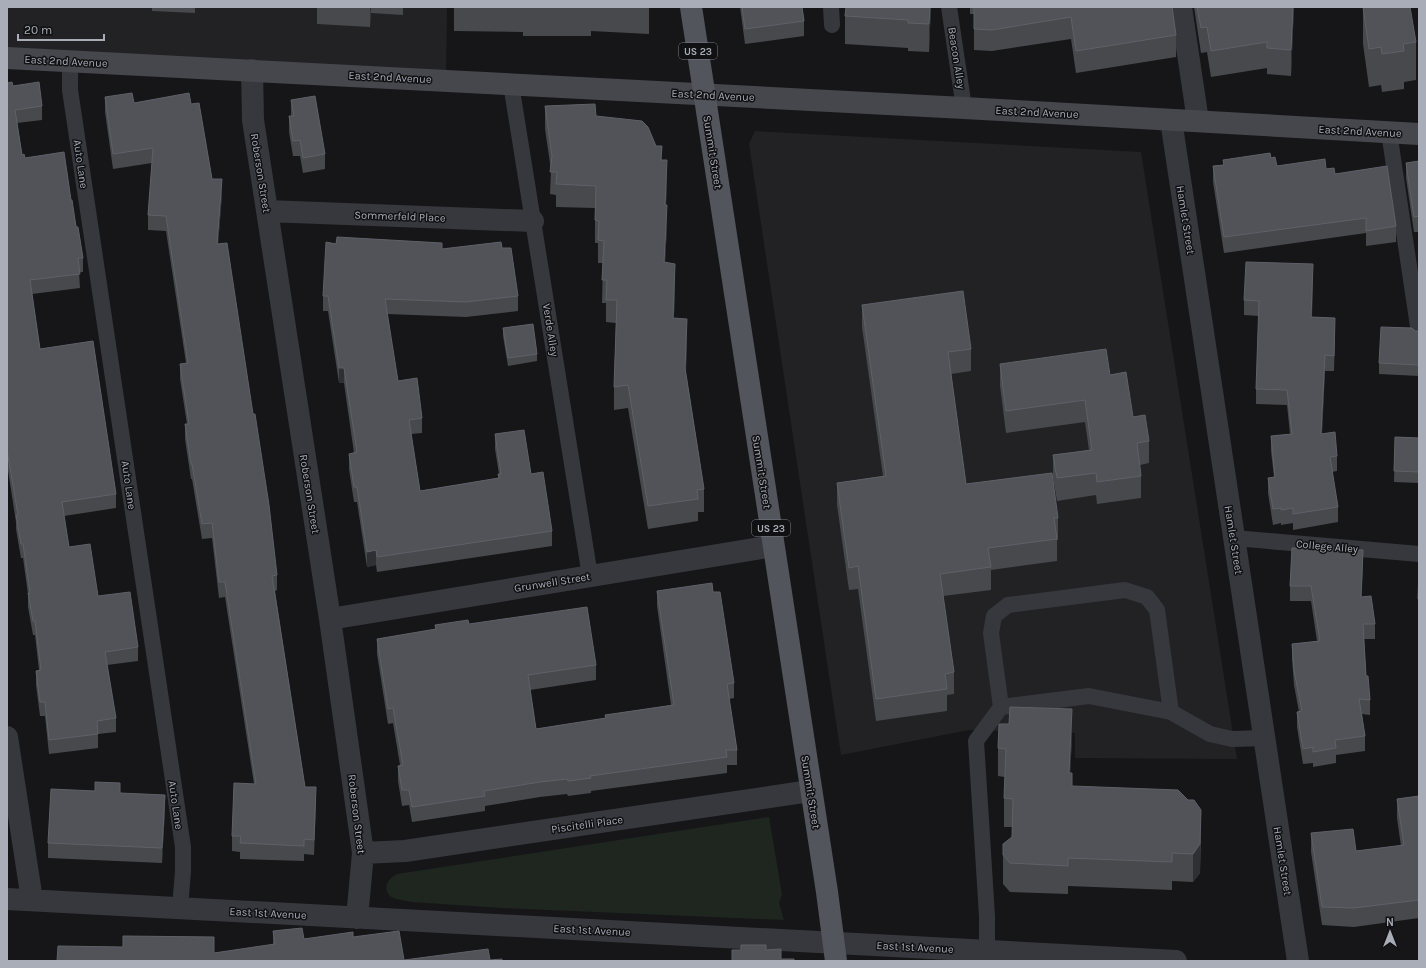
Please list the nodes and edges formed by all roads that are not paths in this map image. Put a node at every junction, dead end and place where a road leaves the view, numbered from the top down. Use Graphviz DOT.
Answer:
graph roads {
  1 [pos="691,7"];
  2 [pos="831,7"];
  3 [pos="949,7"];
  4 [pos="1181,7"];
  5 [pos="832,25"];
  6 [pos="7,58"];
  7 [pos="70,62"];
  8 [pos="252,70"];
  9 [pos="511,84"];
  10 [pos="704,94"];
  11 [pos="964,108"];
  12 [pos="1171,120"];
  13 [pos="1198,122"];
  14 [pos="1389,132"];
  15 [pos="1419,134"];
  16 [pos="267,211"];
  17 [pos="534,221"];
  18 [pos="1419,333"];
  19 [pos="1234,538"];
  20 [pos="773,546"];
  21 [pos="1419,554"];
  22 [pos="590,576"];
  23 [pos="330,619"];
  24 [pos="1001,707"];
  25 [pos="1171,712"];
  26 [pos="7,736"];
  27 [pos="1264,738"];
  28 [pos="810,791"];
  29 [pos="363,853"];
  30 [pos="7,899"];
  31 [pos="32,900"];
  32 [pos="180,908"];
  33 [pos="357,918"];
  34 [pos="987,950"];
  35 [pos="835,952"];
  36 [pos="1027,957"];
  37 [pos="1176,961"];
  38 [pos="1298,961"];
  1 -- 10 [label="main road, Summit Street / US 23"];
  2 -- 5 [label="lane"];
  3 -- 11 [label="lane, Beacon Alley"];
  4 -- 13 [label="street"];
  6 -- 7 [label="street, East 2nd Avenue"];
  7 -- 8 [label="street, East 2nd Avenue"];
  7 -- 32 [label="lane, Auto Lane"];
  8 -- 9 [label="street, East 2nd Avenue"];
  8 -- 16 [label="street, Roberson Street"];
  9 -- 10 [label="street, East 2nd Avenue"];
  9 -- 17 [label="lane, Verde Alley"];
  10 -- 11 [label="street, East 2nd Avenue"];
  10 -- 20 [label="main road, Summit Street / US 23"];
  11 -- 12 [label="street, East 2nd Avenue"];
  12 -- 13 [label="street, East 2nd Avenue"];
  12 -- 19 [label="street, Hamlet Street"];
  13 -- 14 [label="street, East 2nd Avenue"];
  14 -- 15 [label="street, East 2nd Avenue"];
  14 -- 18 [label="lane"];
  16 -- 17 [label="street, Sommerfeld Place"];
  16 -- 23 [label="street, Roberson Street"];
  17 -- 22 [label="lane, Verde Alley"];
  19 -- 21 [label="lane, College Alley"];
  19 -- 27 [label="street, Hamlet Street"];
  20 -- 22 [label="street, Grunwell Street"];
  20 -- 28 [label="main road, Summit Street / US 23"];
  22 -- 23 [label="street, Grunwell Street"];
  23 -- 29 [label="street, Roberson Street"];
  24 -- 25 [label="lane"];
  24 -- 25 [label="lane"];
  24 -- 34 [label="lane"];
  25 -- 27 [label="lane"];
  26 -- 31 [label="street"];
  27 -- 38 [label="street, Hamlet Street"];
  28 -- 29 [label="street, Piscitelli Place"];
  28 -- 35 [label="main road, Summit Street / US 23"];
  29 -- 33 [label="street, Roberson Street"];
  30 -- 31 [label="street, East 1st Avenue"];
  31 -- 32 [label="street, East 1st Avenue"];
  32 -- 33 [label="street, East 1st Avenue"];
  33 -- 35 [label="street, East 1st Avenue"];
  34 -- 35 [label="street, East 1st Avenue"];
  34 -- 36 [label="street, East 1st Avenue"];
  36 -- 37 [label="street, East 1st Avenue"];
}
